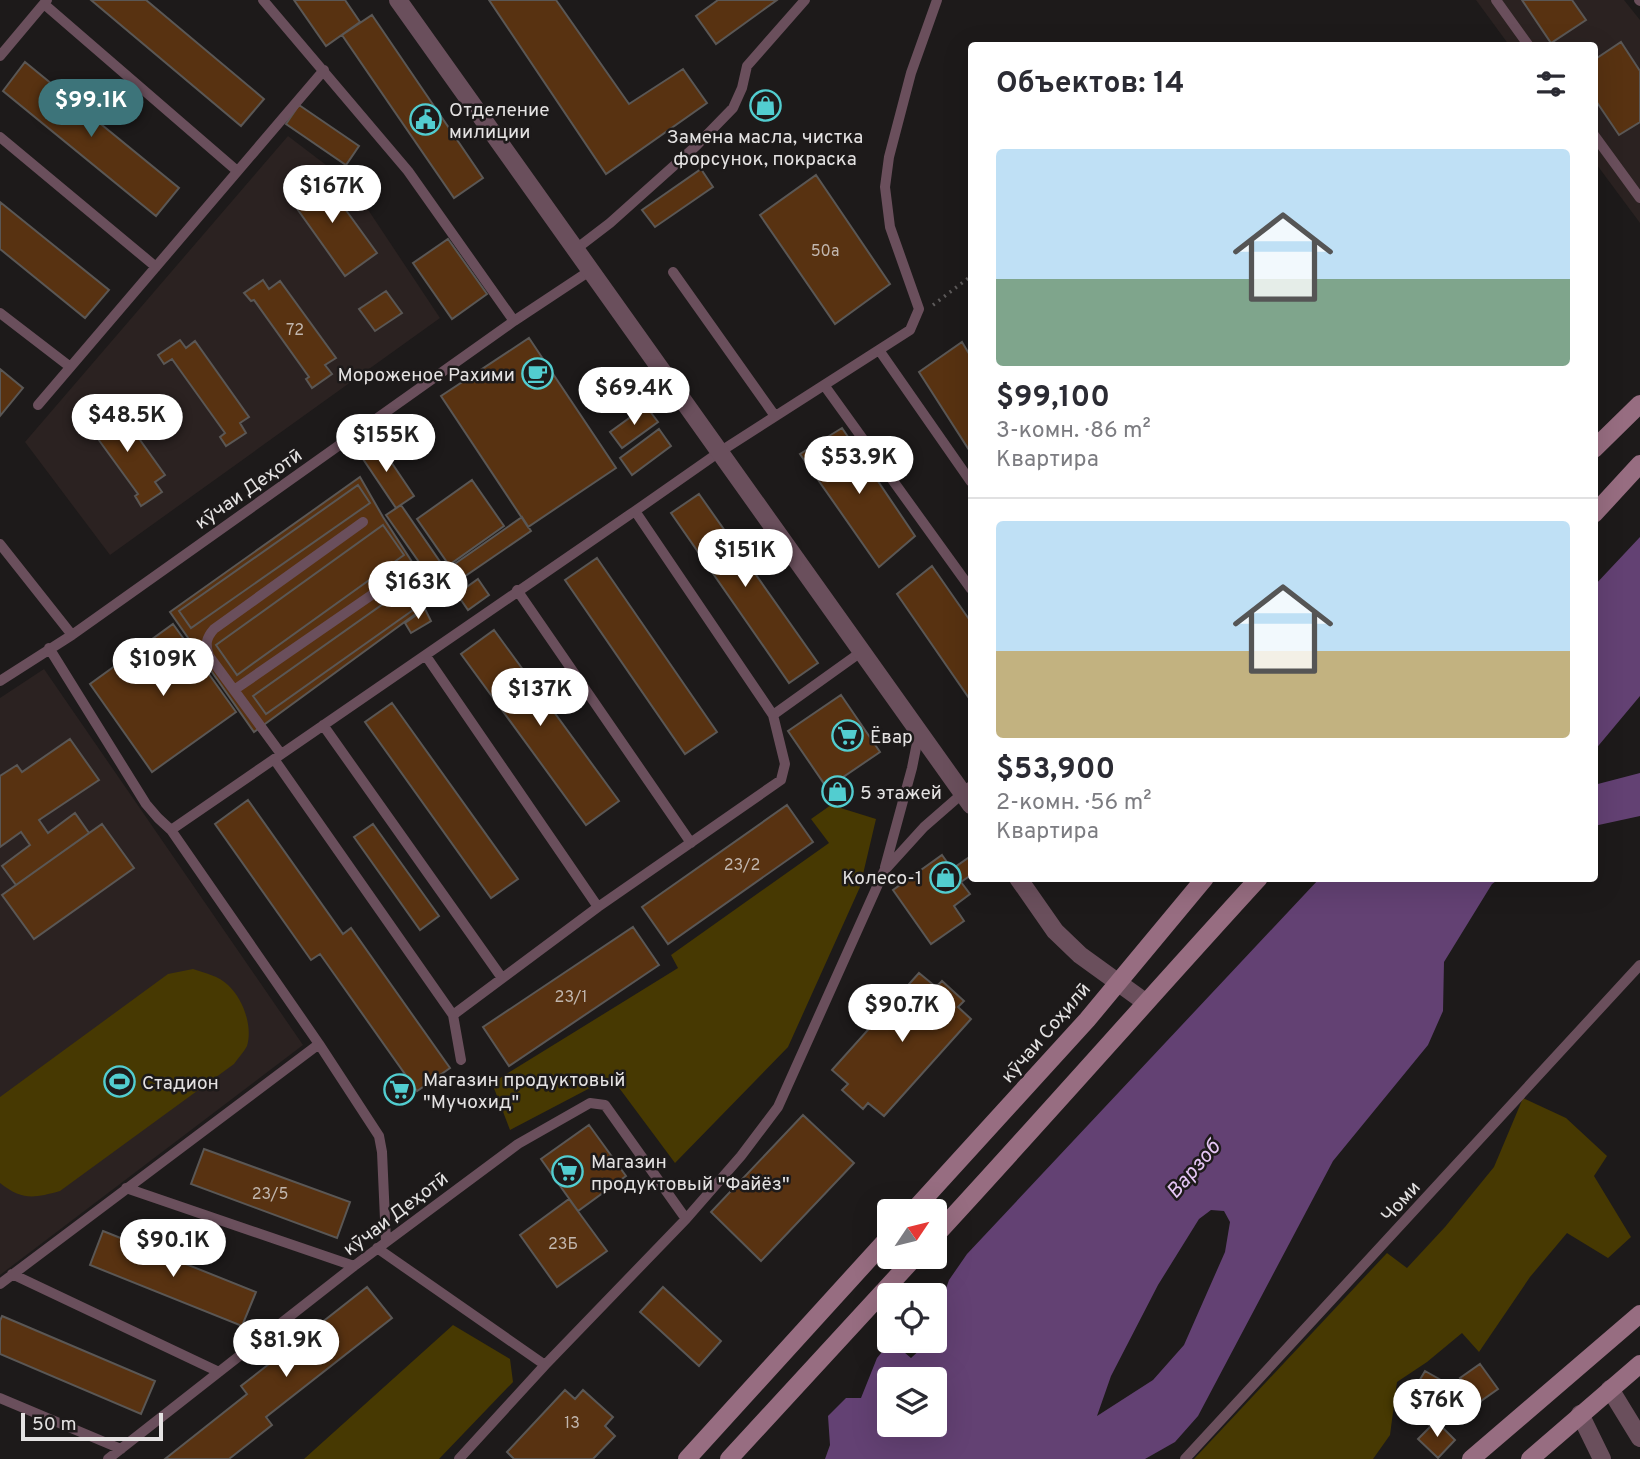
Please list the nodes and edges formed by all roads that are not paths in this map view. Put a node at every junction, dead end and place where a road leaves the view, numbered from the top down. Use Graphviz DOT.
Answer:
graph roads {
  1 [pos="263,0"];
  2 [pos="398,0"];
  3 [pos="805,0"];
  4 [pos="937,0"];
  5 [pos="1496,0"];
  6 [pos="46,2"];
  7 [pos="1527,42"];
  8 [pos="0,56"];
  9 [pos="324,70"];
  10 [pos="0,137"];
  11 [pos="1598,140"];
  12 [pos="236,170"];
  13 [pos="1640,198"];
  14 [pos="576,249"];
  15 [pos="156,267"];
  16 [pos="591,270"];
  17 [pos="673,272"];
  18 [pos="0,313"];
  19 [pos="514,321"];
  20 [pos="879,350"];
  21 [pos="69,366"];
  22 [pos="824,385"];
  23 [pos="1640,404"];
  24 [pos="38,405"];
  25 [pos="775,416"];
  26 [pos="1598,445"];
  27 [pos="718,453"];
  28 [pos="1640,464"];
  29 [pos="968,478"];
  30 [pos="1598,510"];
  31 [pos="635,511"];
  32 [pos="363,522"];
  33 [pos="0,544"];
  34 [pos="402,574"];
  35 [pos="968,585"];
  36 [pos="517,590"];
  37 [pos="72,635"];
  38 [pos="49,648"];
  39 [pos="861,652"];
  40 [pos="426,656"];
  41 [pos="0,681"];
  42 [pos="234,690"];
  43 [pos="774,715"];
  44 [pos="323,725"];
  45 [pos="919,733"];
  46 [pos="277,757"];
  47 [pos="968,793"];
  48 [pos="968,795"];
  49 [pos="171,830"];
  50 [pos="691,844"];
  51 [pos="884,871"];
  52 [pos="1021,882"];
  53 [pos="1202,882"];
  54 [pos="1255,882"];
  55 [pos="598,907"];
  56 [pos="1640,965"];
  57 [pos="502,978"];
  58 [pos="1116,982"];
  59 [pos="1145,1002"];
  60 [pos="453,1015"];
  61 [pos="319,1044"];
  62 [pos="461,1060"];
  63 [pos="126,1188"];
  64 [pos="924,1199"];
  65 [pos="686,1219"];
  66 [pos="947,1223"];
  67 [pos="382,1245"];
  68 [pos="877,1250"];
  69 [pos="354,1266"];
  70 [pos="904,1269"];
  71 [pos="12,1274"];
  72 [pos="0,1284"];
  73 [pos="1640,1314"];
  74 [pos="1640,1364"];
  75 [pos="545,1365"];
  76 [pos="219,1372"];
  77 [pos="1610,1389"];
  78 [pos="0,1398"];
  79 [pos="1580,1414"];
  80 [pos="1640,1438"];
  81 [pos="121,1449"];
  82 [pos="108,1459"];
  83 [pos="459,1459"];
  84 [pos="687,1459"];
  85 [pos="729,1459"];
  86 [pos="1185,1459"];
  87 [pos="1471,1459"];
  88 [pos="1530,1459"];
  89 [pos="1602,1459"];
  1 -- 9 [label="lane"];
  2 -- 14 [label="street"];
  3 -- 14 [label="lane"];
  4 -- 20 [label="lane"];
  5 -- 7 [label="lane"];
  6 -- 8 [label="lane"];
  6 -- 12 [label="lane"];
  9 -- 12 [label="lane"];
  9 -- 19 [label="lane"];
  10 -- 15 [label="lane"];
  11 -- 13 [label="lane"];
  12 -- 15 [label="lane"];
  14 -- 16 [label="street"];
  15 -- 21 [label="lane"];
  16 -- 19 [label="lane, кӯчаи Деҳотӣ"];
  16 -- 27 [label="street"];
  17 -- 25 [label="lane"];
  18 -- 21 [label="lane"];
  19 -- 37 [label="lane, кӯчаи Деҳотӣ"];
  20 -- 22 [label="lane"];
  20 -- 29 [label="lane"];
  21 -- 24 [label="lane"];
  22 -- 25 [label="lane"];
  22 -- 35 [label="lane"];
  23 -- 26 [label="main road"];
  25 -- 27 [label="lane"];
  27 -- 31 [label="lane"];
  27 -- 39 [label="street"];
  28 -- 30 [label="main road"];
  31 -- 36 [label="lane"];
  31 -- 43 [label="lane"];
  32 -- 42 [label="lane"];
  33 -- 37 [label="lane"];
  34 -- 42 [label="lane"];
  36 -- 40 [label="lane"];
  36 -- 50 [label="lane"];
  37 -- 38 [label="lane, кӯчаи Деҳотӣ"];
  38 -- 41 [label="lane, кӯчаи Деҳотӣ"];
  38 -- 49 [label="lane"];
  39 -- 43 [label="lane"];
  39 -- 45 [label="street"];
  40 -- 44 [label="lane"];
  40 -- 55 [label="lane"];
  42 -- 46 [label="lane"];
  43 -- 50 [label="lane"];
  44 -- 46 [label="lane"];
  44 -- 57 [label="lane"];
  45 -- 47 [label="street"];
  45 -- 51 [label="lane"];
  46 -- 49 [label="lane"];
  46 -- 60 [label="lane"];
  48 -- 51 [label="lane"];
  49 -- 61 [label="lane"];
  50 -- 55 [label="lane"];
  51 -- 65 [label="lane"];
  52 -- 58 [label="street"];
  53 -- 58 [label="main road, кӯчаи Соҳилӣ"];
  54 -- 59 [label="main road"];
  55 -- 57 [label="lane"];
  56 -- 86 [label="lane, Чоми"];
  57 -- 60 [label="lane"];
  58 -- 59 [label="street"];
  58 -- 64 [label="main road, кӯчаи Соҳилӣ"];
  59 -- 66 [label="main road"];
  60 -- 62 [label="lane"];
  61 -- 63 [label="lane"];
  61 -- 67 [label="lane"];
  63 -- 69 [label="lane"];
  63 -- 71 [label="lane"];
  65 -- 67 [label="lane, кӯчаи Деҳотӣ"];
  65 -- 75 [label="lane"];
  67 -- 69 [label="lane, кӯчаи Деҳотӣ"];
  67 -- 75 [label="lane"];
  68 -- 84 [label="main road"];
  69 -- 76 [label="lane, кӯчаи Деҳотӣ"];
  70 -- 85 [label="main road"];
  71 -- 72 [label="lane"];
  71 -- 76 [label="lane"];
  73 -- 87 [label="main road"];
  74 -- 77 [label="main road"];
  75 -- 83 [label="lane"];
  76 -- 81 [label="lane, кӯчаи Деҳотӣ"];
  77 -- 79 [label="main road"];
  77 -- 80 [label="street"];
  78 -- 81 [label="lane"];
  79 -- 88 [label="main road"];
  79 -- 89 [label="street"];
  81 -- 82 [label="lane, кӯчаи Деҳотӣ"];
}
